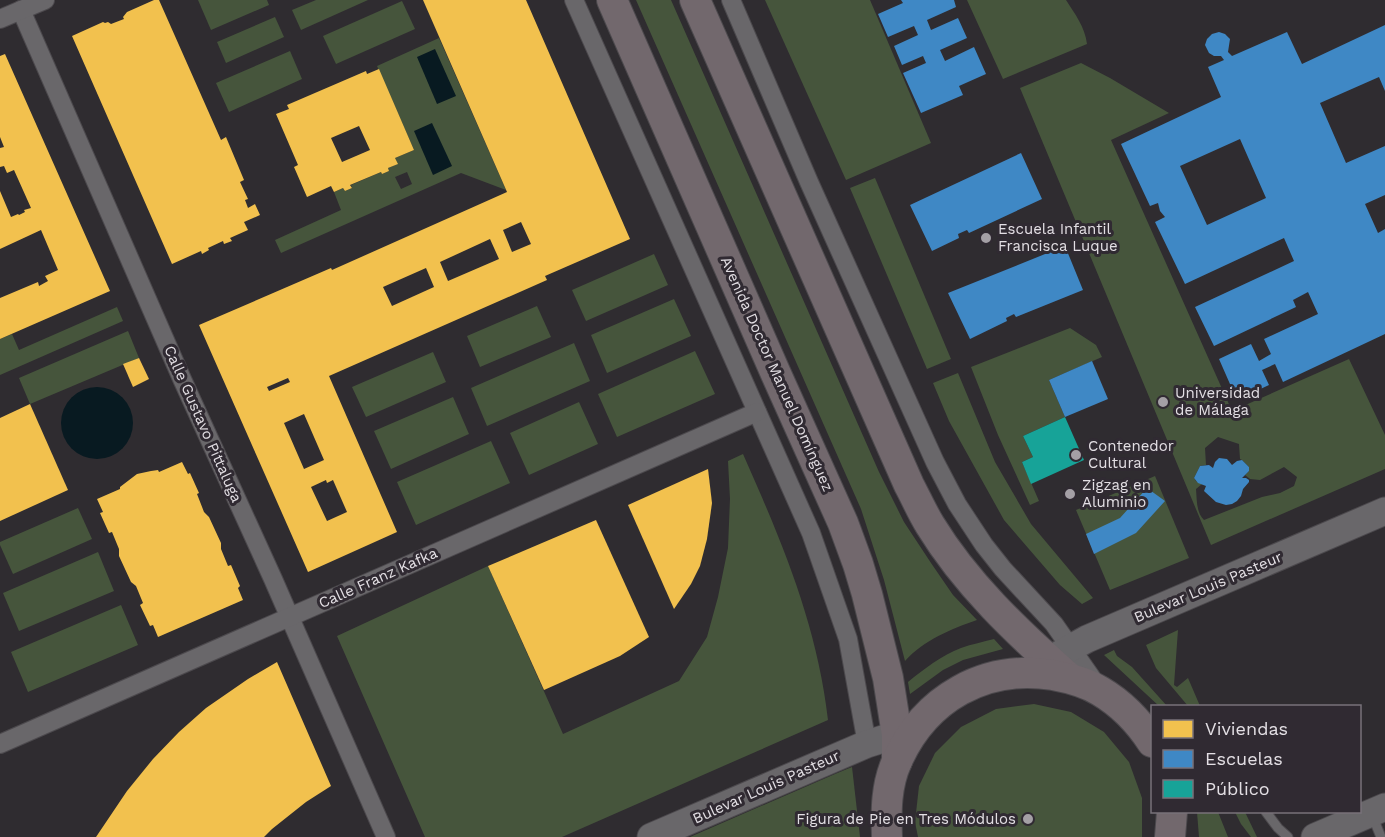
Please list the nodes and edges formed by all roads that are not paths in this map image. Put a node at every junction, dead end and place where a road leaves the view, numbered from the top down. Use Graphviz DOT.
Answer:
graph roads {
  1 [pos="45,0"];
  2 [pos="574,0"];
  3 [pos="612,0"];
  4 [pos="695,0"];
  5 [pos="731,0"];
  6 [pos="21,10"];
  7 [pos="0,20"];
  8 [pos="757,412"];
  9 [pos="1385,511"];
  10 [pos="290,617"];
  11 [pos="1056,664"];
  12 [pos="1151,741"];
  13 [pos="903,742"];
  14 [pos="0,744"];
  15 [pos="867,744"];
  16 [pos="1172,813"];
  17 [pos="1267,813"];
  18 [pos="1379,819"];
  19 [pos="386,837"];
  20 [pos="651,837"];
  21 [pos="887,837"];
  22 [pos="1170,837"];
  23 [pos="1288,837"];
  24 [pos="1315,837"];
  1 -- 6 [label="street"];
  2 -- 8 [label="street"];
  3 -- 13 [label="main road, Avenida Doctor Manuel Domínguez"];
  4 -- 11 [label="main road"];
  5 -- 11 [label="street"];
  6 -- 7 [label="street"];
  6 -- 10 [label="street, Calle Gustavo Pittaluga"];
  8 -- 10 [label="street, Calle Franz Kafka"];
  8 -- 15 [label="street"];
  9 -- 11 [label="street, Bulevar Louis Pasteur"];
  10 -- 14 [label="street, Calle Franz Kafka"];
  10 -- 19 [label="street, Calle Gustavo Pittaluga"];
  11 -- 12 [label="main road"];
  11 -- 13 [label="main road"];
  13 -- 15 [label="street, Bulevar Louis Pasteur"];
  13 -- 21 [label="main road"];
  15 -- 20 [label="street, Bulevar Louis Pasteur"];
  16 -- 22 [label="main road"];
  17 -- 23 [label="lane"];
  18 -- 24 [label="street"];
}
